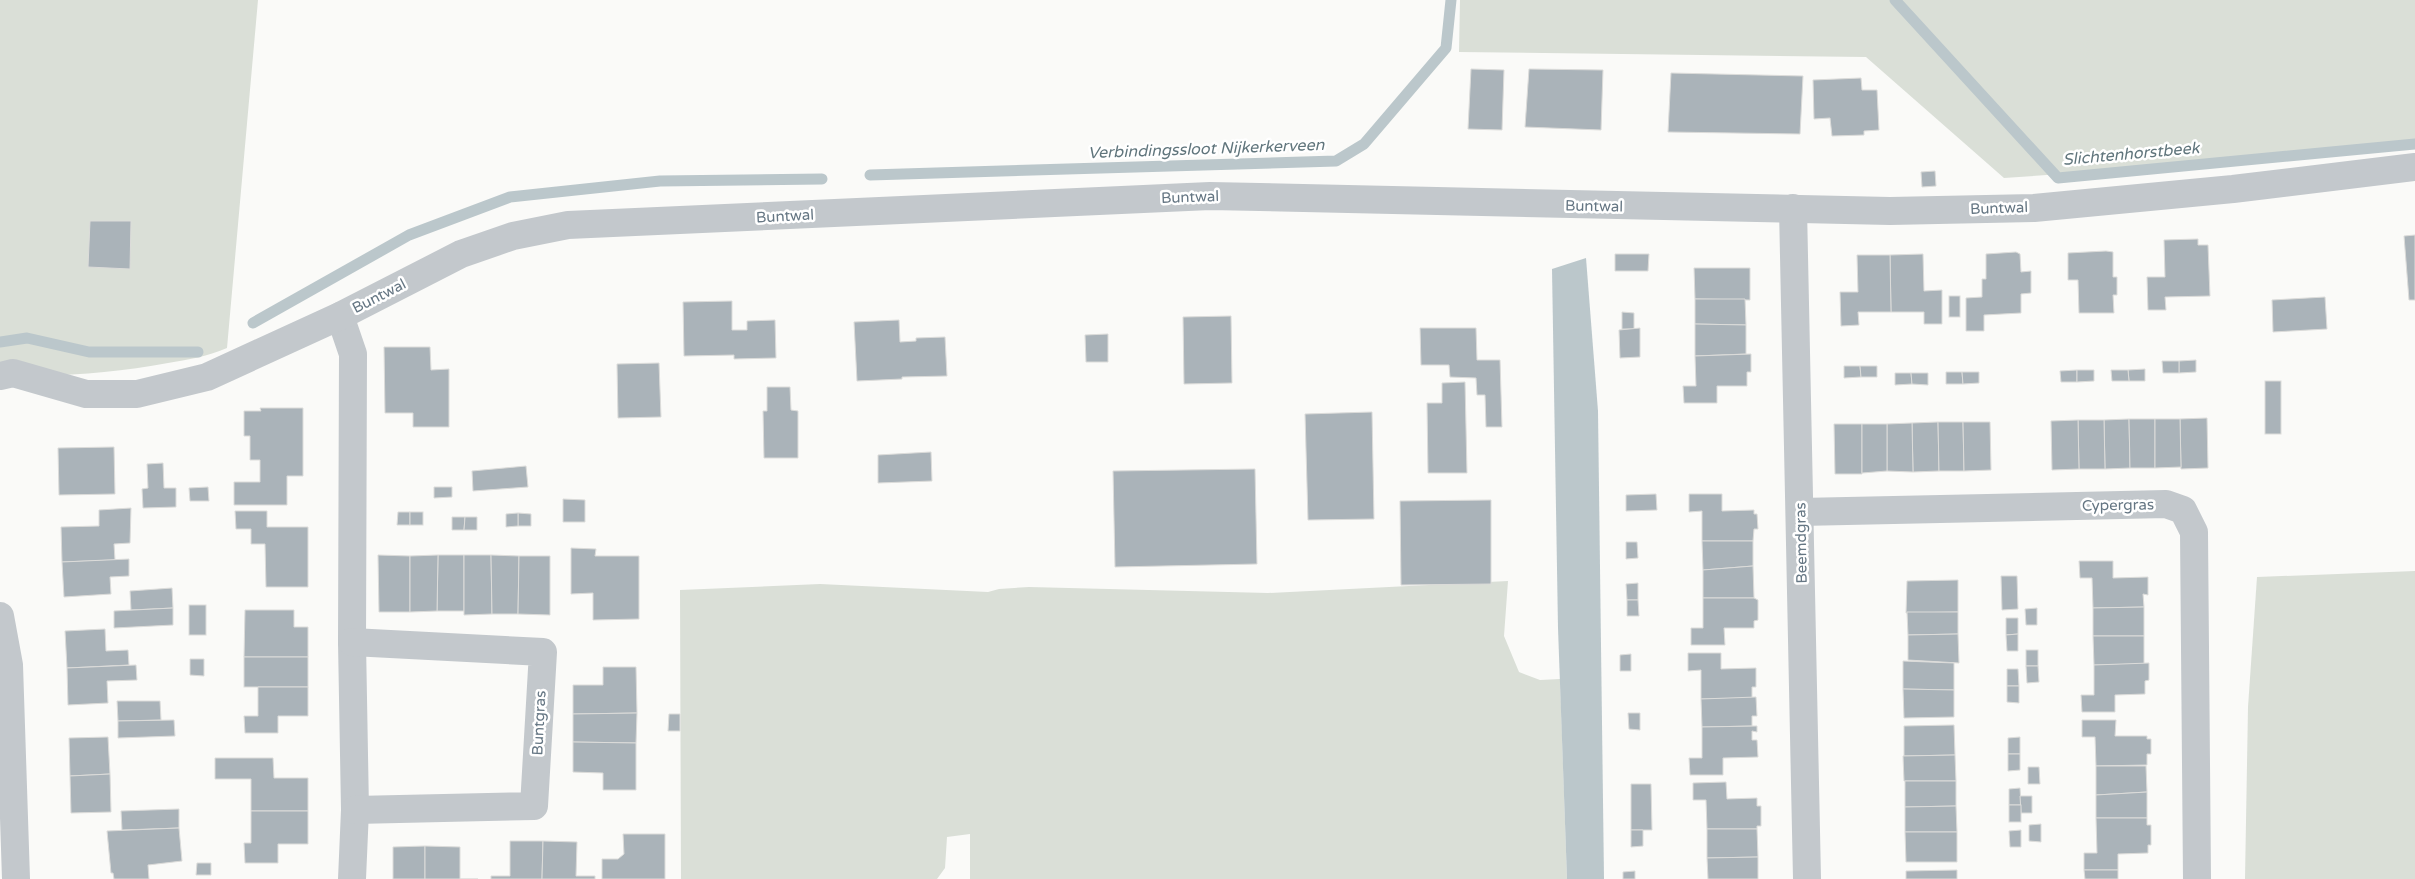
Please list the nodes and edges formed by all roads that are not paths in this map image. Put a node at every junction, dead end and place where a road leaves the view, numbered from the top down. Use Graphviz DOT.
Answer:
graph roads {
  1 [pos="2415,167"];
  2 [pos="1793,208"];
  3 [pos="340,316"];
  4 [pos="0,376"];
  5 [pos="1800,512"];
  6 [pos="0,616"];
  7 [pos="352,642"];
  8 [pos="355,810"];
  9 [pos="16,879"];
  10 [pos="352,879"];
  11 [pos="1807,879"];
  12 [pos="2197,879"];
  1 -- 2 [label="street, Buntwal"];
  2 -- 3 [label="street, Buntwal"];
  2 -- 5 [label="street, Beemdgras"];
  3 -- 4 [label="street, Buntwal"];
  3 -- 7 [label="street"];
  5 -- 11 [label="street, Beemdgras"];
  5 -- 12 [label="street, Cypergras"];
  6 -- 9 [label="street"];
  7 -- 8 [label="street"];
  7 -- 8 [label="street, Buntgras"];
  8 -- 10 [label="street"];
}
